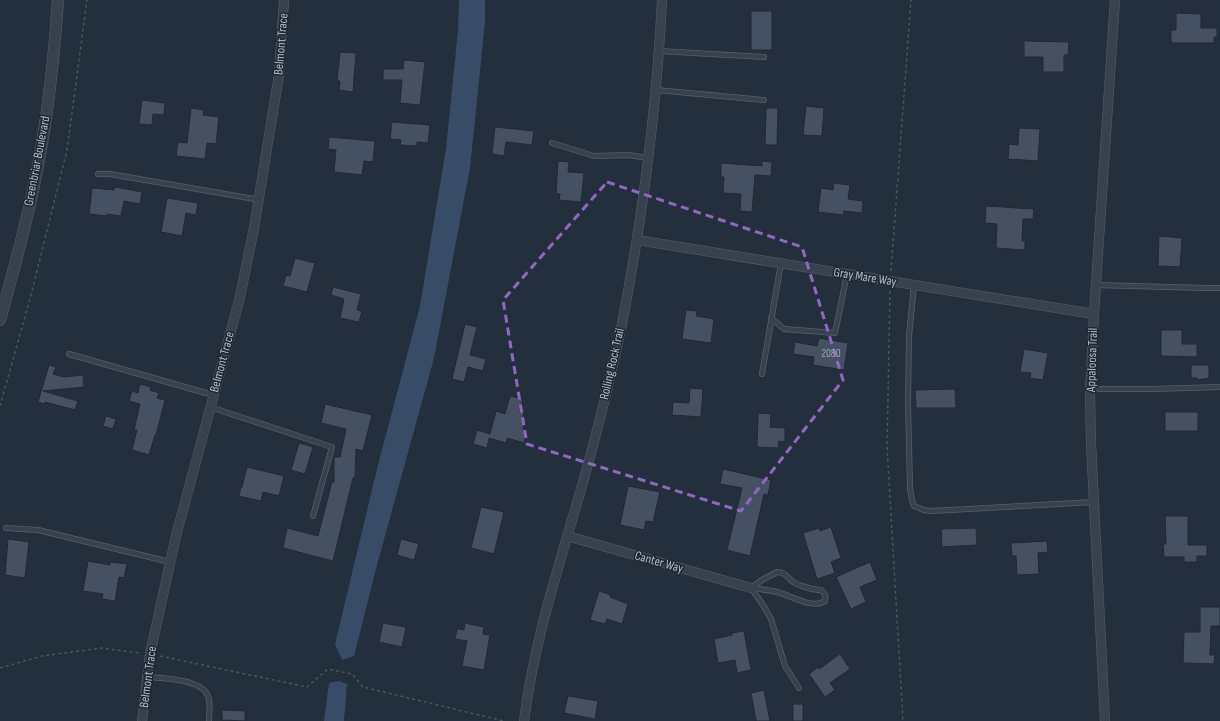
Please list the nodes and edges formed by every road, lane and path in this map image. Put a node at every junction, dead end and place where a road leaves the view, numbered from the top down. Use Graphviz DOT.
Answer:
graph roads {
  1 [pos="58,0"];
  2 [pos="87,0"];
  3 [pos="284,0"];
  4 [pos="662,0"];
  5 [pos="911,0"];
  6 [pos="1115,0"];
  7 [pos="659,51"];
  8 [pos="764,56"];
  9 [pos="656,90"];
  10 [pos="764,100"];
  11 [pos="552,143"];
  12 [pos="649,158"];
  13 [pos="98,174"];
  14 [pos="260,200"];
  15 [pos="637,240"];
  16 [pos="781,263"];
  17 [pos="847,274"];
  18 [pos="890,281"];
  19 [pos="914,285"];
  20 [pos="1096,285"];
  21 [pos="1220,288"];
  22 [pos="1094,314"];
  23 [pos="771,318"];
  24 [pos="0,320"];
  25 [pos="69,354"];
  26 [pos="762,374"];
  27 [pos="1220,387"];
  28 [pos="1090,389"];
  29 [pos="213,395"];
  30 [pos="0,406"];
  31 [pos="210,407"];
  32 [pos="1094,502"];
  33 [pos="313,516"];
  34 [pos="6,528"];
  35 [pos="567,536"];
  36 [pos="170,562"];
  37 [pos="751,588"];
  38 [pos="150,654"];
  39 [pos="0,668"];
  40 [pos="147,677"];
  41 [pos="799,688"];
  42 [pos="142,721"];
  43 [pos="208,721"];
  44 [pos="504,721"];
  45 [pos="524,721"];
  46 [pos="903,721"];
  47 [pos="1105,721"];
  1 -- 24 [label="street, Greenbriar Boulevard"];
  2 -- 30 [label="path"];
  3 -- 14 [label="street, Belmont Trace"];
  4 -- 7 [label="street, Rolling Rock Trail"];
  5 -- 18 [label="path"];
  6 -- 20 [label="street, Appaloosa Trail"];
  7 -- 8 [label="lane"];
  7 -- 9 [label="street, Rolling Rock Trail"];
  9 -- 10 [label="lane"];
  9 -- 12 [label="street, Rolling Rock Trail"];
  11 -- 12 [label="lane"];
  12 -- 15 [label="street, Rolling Rock Trail"];
  13 -- 14 [label="lane"];
  14 -- 29 [label="street, Belmont Trace"];
  15 -- 16 [label="street, Gray Mare Way"];
  15 -- 35 [label="street, Rolling Rock Trail"];
  16 -- 17 [label="street, Gray Mare Way"];
  16 -- 23 [label="lane"];
  17 -- 18 [label="street, Gray Mare Way"];
  17 -- 23 [label="lane"];
  18 -- 19 [label="street, Gray Mare Way"];
  18 -- 46 [label="path"];
  19 -- 22 [label="street, Gray Mare Way"];
  19 -- 32 [label="lane"];
  20 -- 21 [label="lane"];
  20 -- 22 [label="street, Appaloosa Trail"];
  22 -- 28 [label="street, Appaloosa Trail"];
  23 -- 26 [label="lane"];
  25 -- 29 [label="lane"];
  27 -- 28 [label="lane"];
  28 -- 32 [label="street, Appaloosa Trail"];
  29 -- 31 [label="street, Belmont Trace"];
  31 -- 33 [label="lane"];
  31 -- 36 [label="street, Belmont Trace"];
  32 -- 47 [label="street, Appaloosa Trail"];
  34 -- 36 [label="lane"];
  35 -- 37 [label="street, Canter Way"];
  35 -- 45 [label="street, Rolling Rock Trail"];
  36 -- 38 [label="street, Belmont Trace"];
  37 -- 37 [label="lane"];
  37 -- 41 [label="lane"];
  38 -- 39 [label="path"];
  38 -- 40 [label="street, Belmont Trace"];
  38 -- 44 [label="path"];
  40 -- 42 [label="street, Belmont Trace"];
  40 -- 43 [label="lane"];
}
